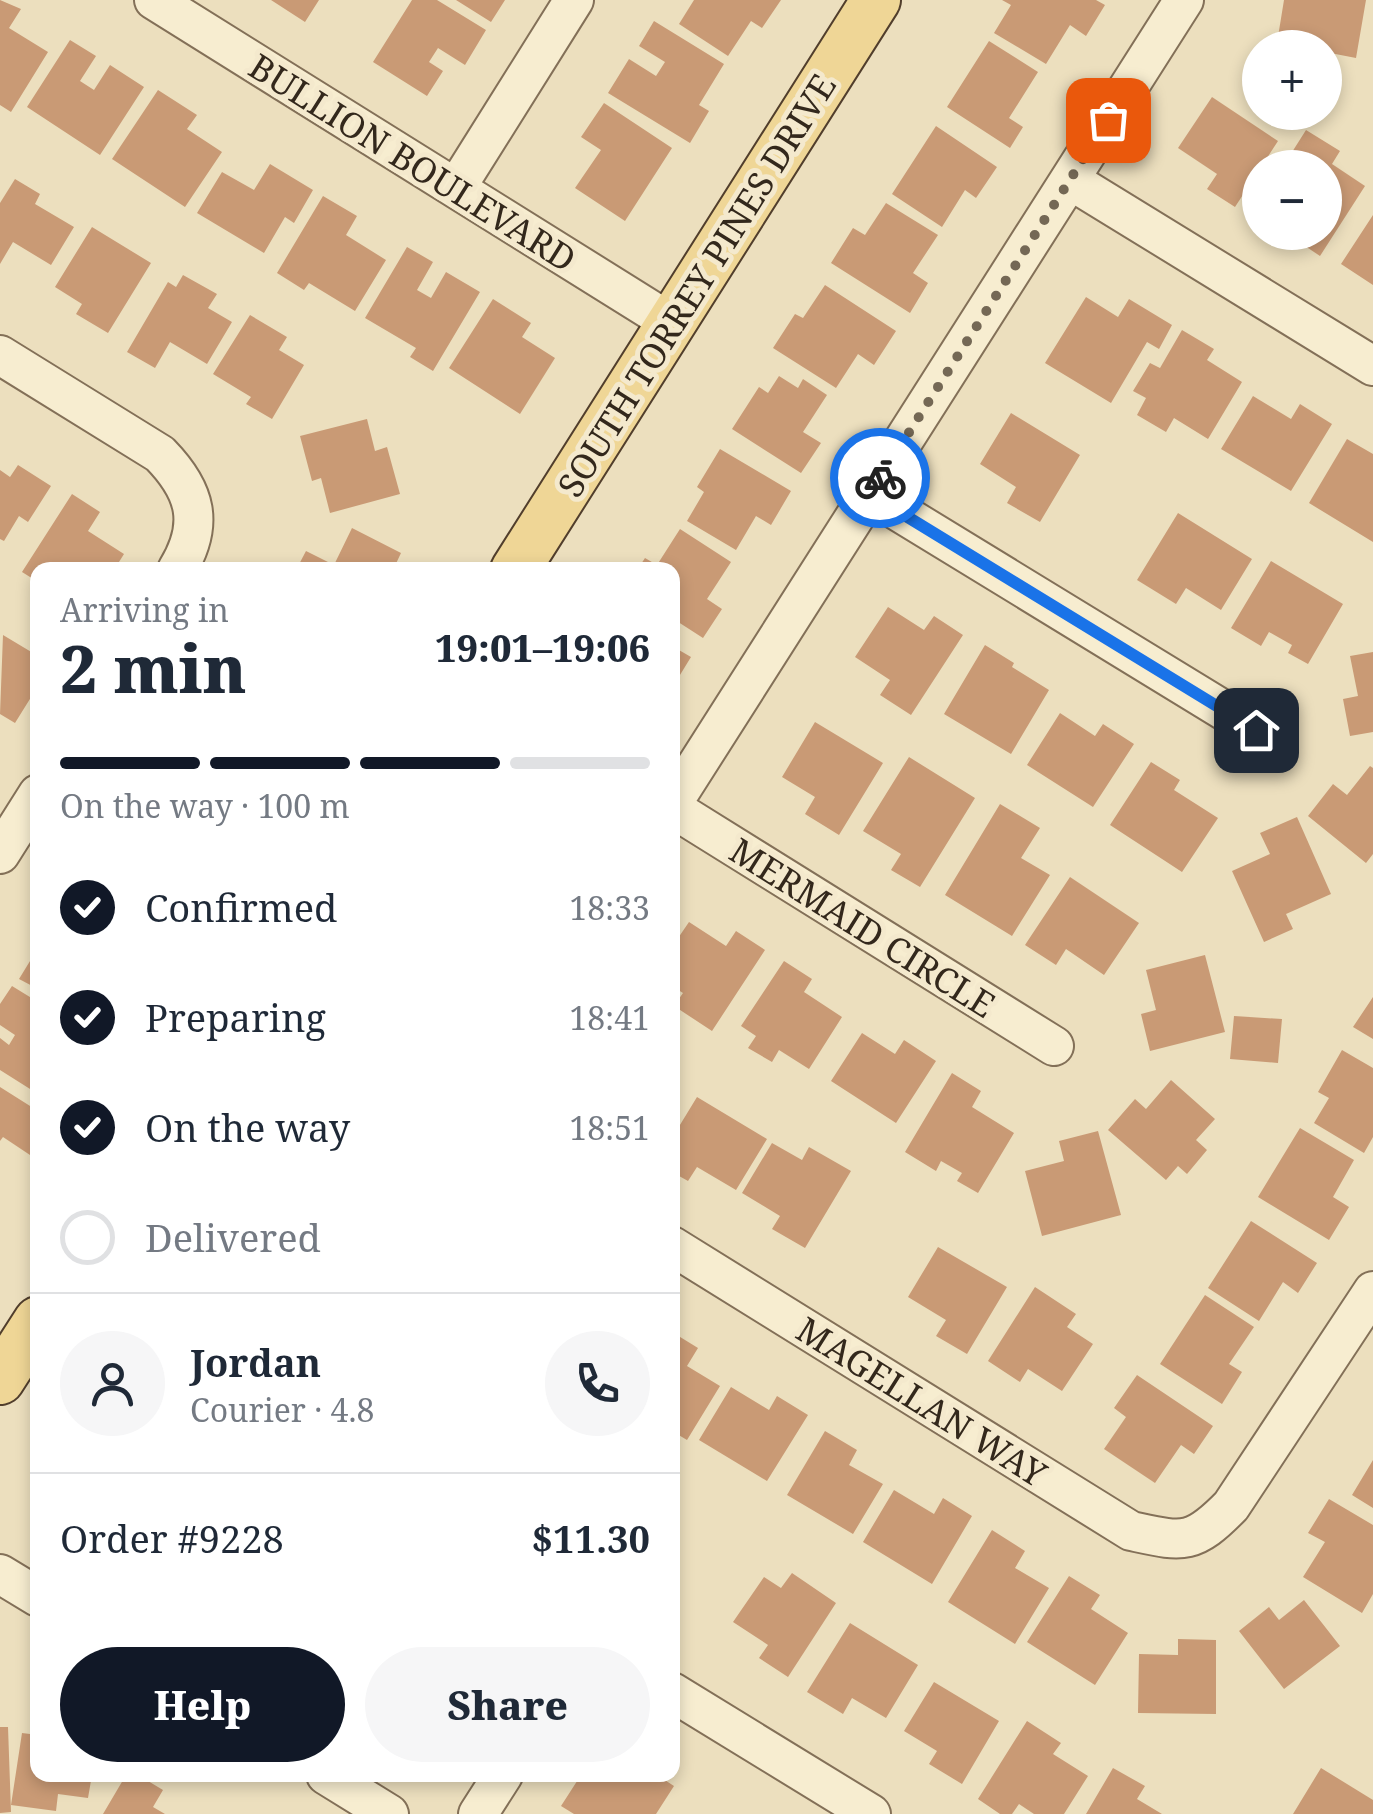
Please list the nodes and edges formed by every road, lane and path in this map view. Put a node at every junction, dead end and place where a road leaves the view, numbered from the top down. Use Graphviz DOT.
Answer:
graph roads {
  1 [pos="154,0"];
  2 [pos="574,0"];
  3 [pos="876,0"];
  4 [pos="1184,0"];
  5 [pos="1070,180"];
  6 [pos="456,188"];
  7 [pos="673,324"];
  8 [pos="0,355"];
  9 [pos="1373,366"];
  10 [pos="870,494"];
  11 [pos="181,562"];
  12 [pos="520,562"];
  13 [pos="1256,730"];
  14 [pos="680,793"];
  15 [pos="24,811"];
  16 [pos="680,811"];
  17 [pos="0,854"];
  18 [pos="1054,1046"];
  19 [pos="680,1251"];
  20 [pos="1373,1291"];
  21 [pos="30,1333"];
  22 [pos="0,1380"];
  23 [pos="0,1574"];
  24 [pos="30,1592"];
  25 [pos="680,1697"];
  26 [pos="337,1782"];
  27 [pos="498,1782"];
  28 [pos="389,1814"];
  29 [pos="478,1814"];
  30 [pos="872,1814"];
  1 -- 6 [label="street, BULLION BOULEVARD"];
  2 -- 6 [label="street"];
  3 -- 7 [label="main road, SOUTH TORREY PINES DRIVE"];
  4 -- 5 [label="street"];
  5 -- 9 [label="street"];
  5 -- 10 [label="street"];
  6 -- 7 [label="street, BULLION BOULEVARD"];
  7 -- 12 [label="main road, SOUTH TORREY PINES DRIVE"];
  8 -- 11 [label="street"];
  10 -- 13 [label="street"];
  10 -- 14 [label="street"];
  15 -- 17 [label="street"];
  16 -- 18 [label="street, MERMAID CIRCLE"];
  19 -- 20 [label="street, MAGELLAN WAY"];
  21 -- 22 [label="main road"];
  23 -- 24 [label="street"];
  25 -- 30 [label="street"];
  26 -- 28 [label="street"];
  27 -- 29 [label="street"];
}
